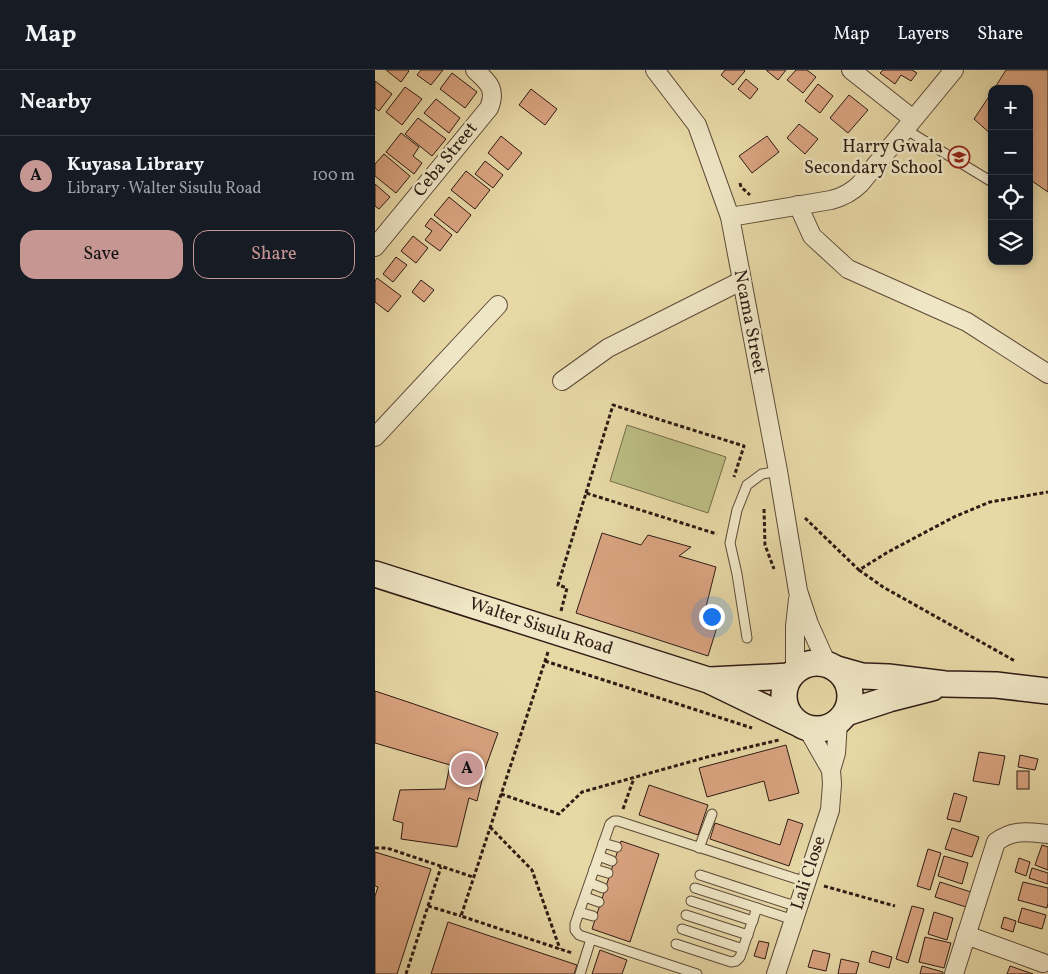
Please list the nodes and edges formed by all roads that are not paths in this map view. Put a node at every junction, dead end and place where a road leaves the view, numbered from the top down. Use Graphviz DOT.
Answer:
graph roads {
  1 [pos="475,70"];
  2 [pos="655,70"];
  3 [pos="851,70"];
  4 [pos="954,70"];
  5 [pos="909,124"];
  6 [pos="988,179"];
  7 [pos="798,205"];
  8 [pos="730,217"];
  9 [pos="375,247"];
  10 [pos="741,281"];
  11 [pos="497,305"];
  12 [pos="1048,374"];
  13 [pos="562,381"];
  14 [pos="375,437"];
  15 [pos="770,472"];
  16 [pos="375,574"];
  17 [pos="798,591"];
  18 [pos="747,638"];
  19 [pos="832,667"];
  20 [pos="792,673"];
  21 [pos="707,680"];
  22 [pos="945,684"];
  23 [pos="1048,691"];
  24 [pos="842,717"];
  25 [pos="793,729"];
  26 [pos="831,770"];
  27 [pos="712,814"];
  28 [pos="1048,834"];
  29 [pos="603,843"];
  30 [pos="617,847"];
  31 [pos="699,848"];
  32 [pos="599,856"];
  33 [pos="612,861"];
  34 [pos="594,869"];
  35 [pos="609,873"];
  36 [pos="700,875"];
  37 [pos="806,882"];
  38 [pos="590,883"];
  39 [pos="603,888"];
  40 [pos="695,888"];
  41 [pos="585,897"];
  42 [pos="691,901"];
  43 [pos="599,902"];
  44 [pos="757,908"];
  45 [pos="579,912"];
  46 [pos="796,913"];
  47 [pos="686,915"];
  48 [pos="593,916"];
  49 [pos="753,921"];
  50 [pos="681,929"];
  51 [pos="748,935"];
  52 [pos="966,935"];
  53 [pos="591,939"];
  54 [pos="677,944"];
  55 [pos="743,949"];
  56 [pos="1043,963"];
  57 [pos="579,974"];
  58 [pos="697,974"];
  59 [pos="776,974"];
  60 [pos="954,974"];
  1 -- 9 [label="street, Ceba Street"];
  2 -- 8 [label="street, Ncama Street"];
  3 -- 5 [label="street"];
  4 -- 5 [label="street"];
  5 -- 6 [label="lane"];
  5 -- 7 [label="street"];
  7 -- 8 [label="street"];
  7 -- 12 [label="street"];
  8 -- 10 [label="street, Ncama Street"];
  10 -- 13 [label="street"];
  10 -- 15 [label="street, Ncama Street"];
  11 -- 14 [label="street"];
  15 -- 17 [label="street, Ncama Street"];
  15 -- 18 [label="lane"];
  16 -- 21 [label="street, Walter Sisulu Road"];
  17 -- 19 [label="street, Ncama Street"];
  17 -- 20 [label="street, Ncama Street"];
  19 -- 20 [label="street"];
  19 -- 22 [label="street"];
  19 -- 24 [label="street"];
  20 -- 21 [label="street, Walter Sisulu Road"];
  20 -- 25 [label="street"];
  21 -- 25 [label="street, Walter Sisulu Road"];
  22 -- 23 [label="street"];
  22 -- 24 [label="street"];
  24 -- 25 [label="street"];
  24 -- 26 [label="street, Lali Close"];
  25 -- 26 [label="street, Lali Close"];
  26 -- 37 [label="street, Lali Close"];
  27 -- 31 [label="lane"];
  28 -- 52 [label="street"];
  29 -- 30 [label="lane"];
  29 -- 31 [label="lane"];
  29 -- 32 [label="lane"];
  31 -- 37 [label="lane"];
  32 -- 33 [label="lane"];
  32 -- 34 [label="lane"];
  34 -- 35 [label="lane"];
  34 -- 38 [label="lane"];
  36 -- 46 [label="lane"];
  37 -- 46 [label="street, Lali Close"];
  38 -- 39 [label="lane"];
  38 -- 41 [label="lane"];
  40 -- 44 [label="lane"];
  41 -- 43 [label="lane"];
  41 -- 45 [label="lane"];
  42 -- 49 [label="lane"];
  44 -- 46 [label="lane"];
  44 -- 49 [label="lane"];
  45 -- 48 [label="lane"];
  45 -- 53 [label="lane"];
  46 -- 59 [label="street, Lali Close"];
  47 -- 51 [label="lane"];
  49 -- 51 [label="lane"];
  50 -- 55 [label="lane"];
  51 -- 55 [label="lane"];
  52 -- 56 [label="street"];
  52 -- 60 [label="street"];
  53 -- 57 [label="lane"];
  53 -- 58 [label="lane"];
  54 -- 55 [label="lane"];
}
